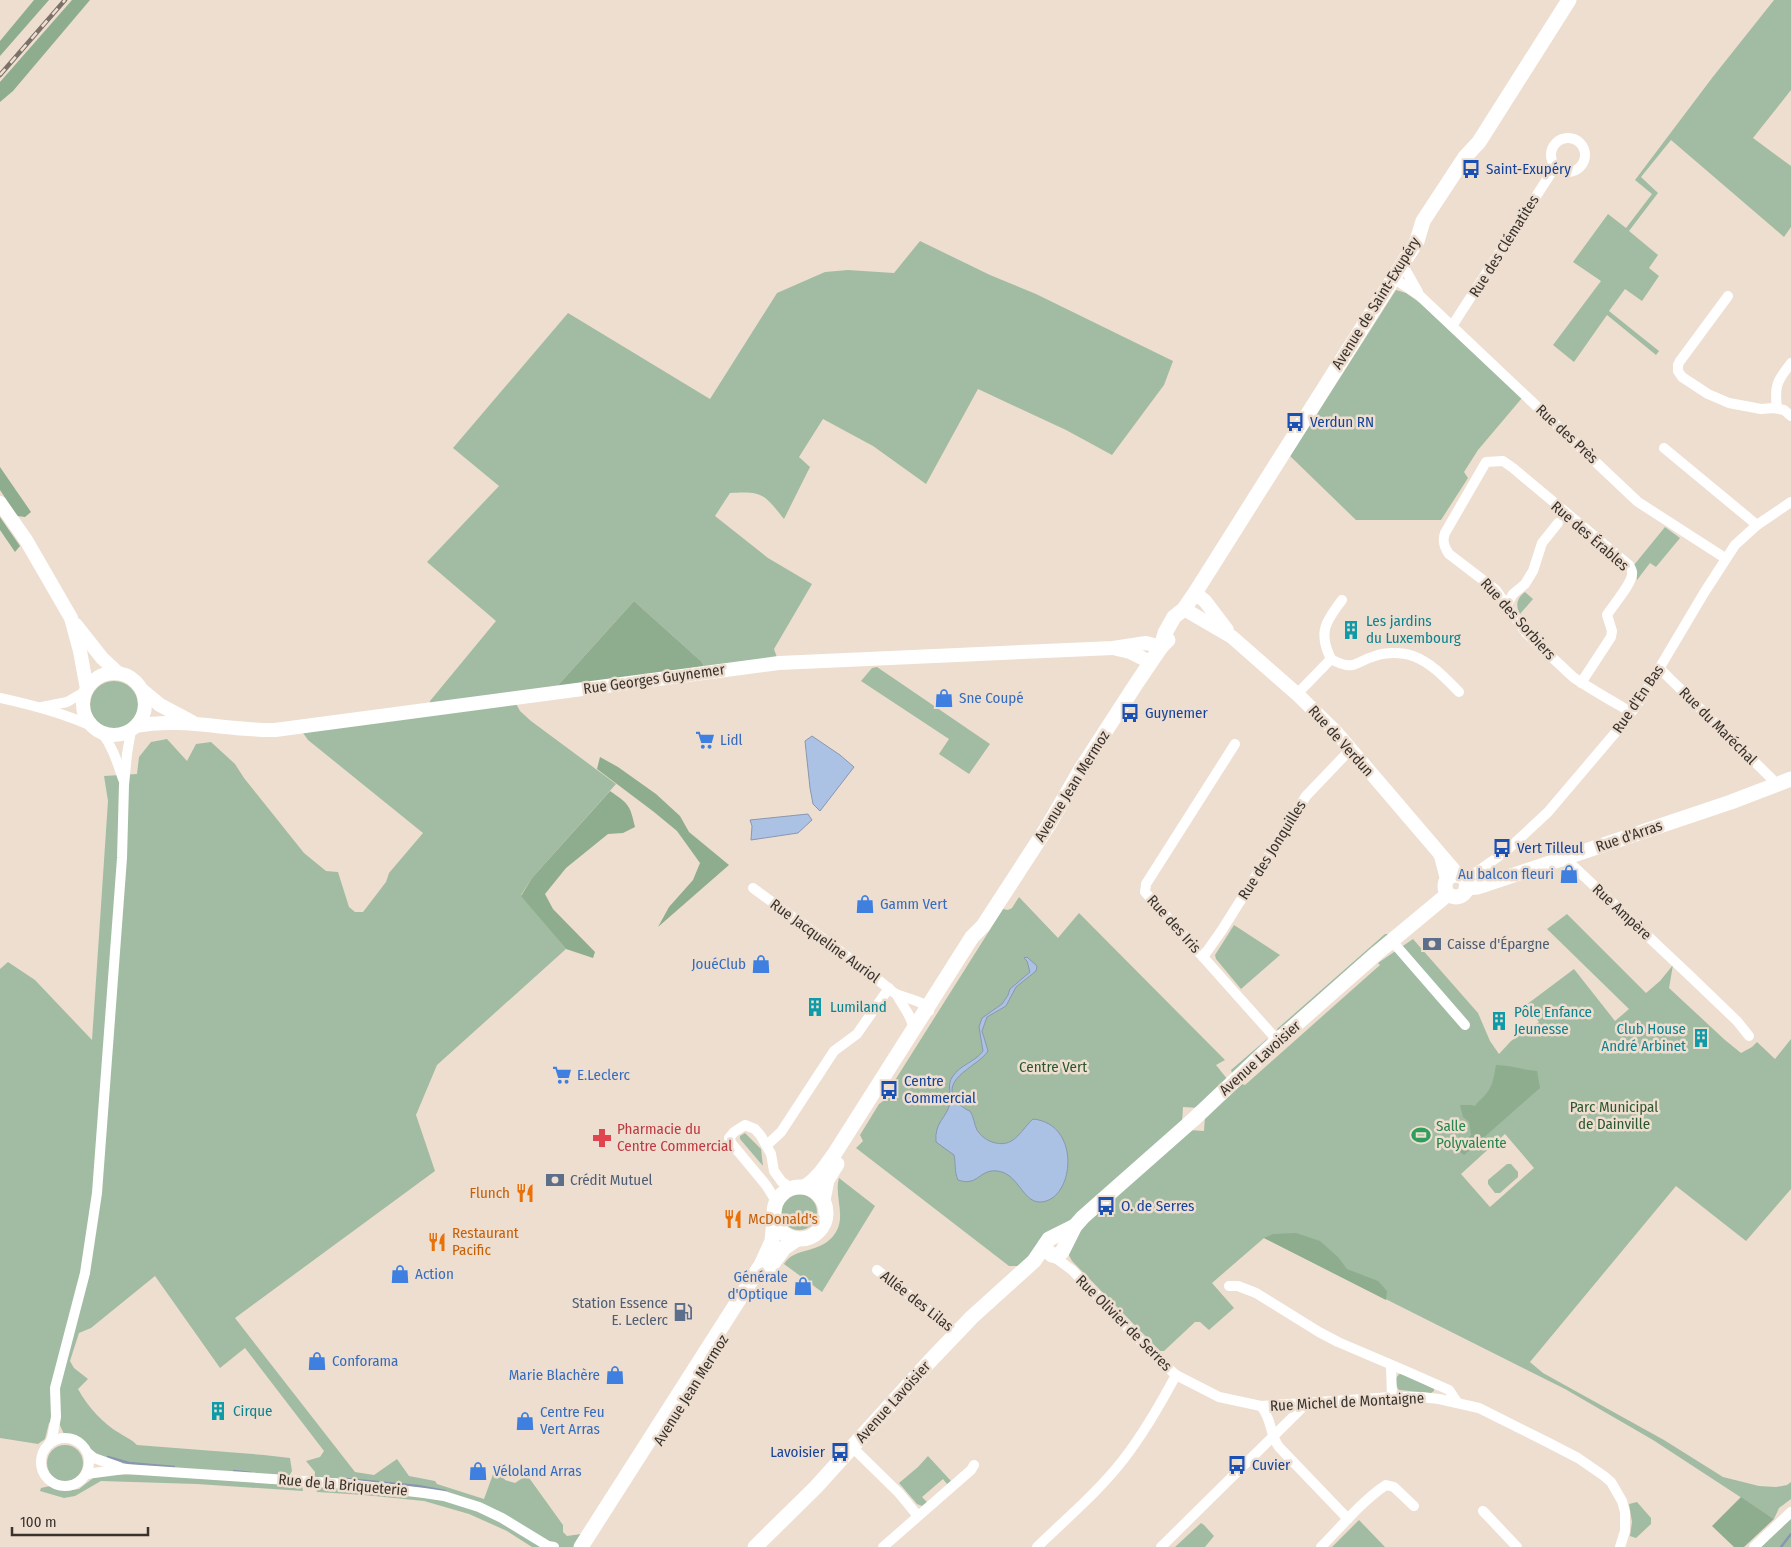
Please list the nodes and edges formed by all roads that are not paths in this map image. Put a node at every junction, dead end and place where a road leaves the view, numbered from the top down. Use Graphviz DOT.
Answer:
graph roads {
  1 [pos="1569,0"];
  2 [pos="1555,167"];
  3 [pos="1397,272"];
  4 [pos="1419,295"];
  5 [pos="1728,296"];
  6 [pos="1452,326"];
  7 [pos="1791,363"];
  8 [pos="1777,408"];
  9 [pos="1791,416"];
  10 [pos="1664,448"];
  11 [pos="1494,460"];
  12 [pos="1791,502"];
  13 [pos="0,503"];
  14 [pos="1558,523"];
  15 [pos="1757,525"];
  16 [pos="1726,558"];
  17 [pos="1195,593"];
  18 [pos="1342,600"];
  19 [pos="1507,604"];
  20 [pos="1184,609"];
  21 [pos="71,618"];
  22 [pos="1232,636"];
  23 [pos="1161,647"];
  24 [pos="1114,648"];
  25 [pos="1331,659"];
  26 [pos="1150,662"];
  27 [pos="1659,668"];
  28 [pos="118,673"];
  29 [pos="1582,683"];
  30 [pos="86,690"];
  31 [pos="143,692"];
  32 [pos="1459,692"];
  33 [pos="1297,694"];
  34 [pos="0,698"];
  35 [pos="41,708"];
  36 [pos="1632,712"];
  37 [pos="198,725"];
  38 [pos="134,728"];
  39 [pos="97,730"];
  40 [pos="1235,744"];
  41 [pos="1350,750"];
  42 [pos="1791,779"];
  43 [pos="124,785"];
  44 [pos="1776,785"];
  45 [pos="1568,858"];
  46 [pos="1457,883"];
  47 [pos="753,888"];
  48 [pos="983,926"];
  49 [pos="1392,941"];
  50 [pos="1203,957"];
  51 [pos="893,992"];
  52 [pos="927,1007"];
  53 [pos="1464,1024"];
  54 [pos="914,1036"];
  55 [pos="1750,1036"];
  56 [pos="1278,1041"];
  57 [pos="767,1145"];
  58 [pos="798,1187"];
  59 [pos="823,1200"];
  60 [pos="776,1201"];
  61 [pos="774,1220"];
  62 [pos="797,1239"];
  63 [pos="1055,1248"];
  64 [pos="877,1270"];
  65 [pos="1229,1286"];
  66 [pos="958,1333"];
  67 [pos="1391,1365"];
  68 [pos="1176,1375"];
  69 [pos="1392,1397"];
  70 [pos="1457,1402"];
  71 [pos="1307,1403"];
  72 [pos="1261,1406"];
  73 [pos="56,1417"];
  74 [pos="1273,1437"];
  75 [pos="68,1438"];
  76 [pos="49,1444"];
  77 [pos="852,1447"];
  78 [pos="88,1453"];
  79 [pos="974,1465"];
  80 [pos="125,1469"];
  81 [pos="86,1474"];
  82 [pos="1414,1506"];
  83 [pos="1483,1511"];
  84 [pos="1789,1514"];
  85 [pos="918,1516"];
  86 [pos="1348,1519"];
  87 [pos="582,1546"];
  88 [pos="550,1547"];
  89 [pos="755,1547"];
  90 [pos="883,1547"];
  91 [pos="1037,1547"];
  92 [pos="1161,1547"];
  93 [pos="1321,1547"];
  94 [pos="1517,1547"];
  95 [pos="1620,1547"];
  96 [pos="1754,1547"];
  1 -- 3 [label="main road, Avenue de Saint-Exupéry"];
  2 -- 6 [label="street, Rue des Clématites"];
  3 -- 4 [label="street, Rue des Près"];
  3 -- 4 [label="street, Rue des Près"];
  3 -- 17 [label="main road, Avenue de Saint-Exupéry"];
  4 -- 6 [label="street, Rue des Près"];
  5 -- 8 [label="street"];
  6 -- 16 [label="street, Rue des Près"];
  7 -- 8 [label="street"];
  8 -- 9 [label="street"];
  10 -- 15 [label="street"];
  11 -- 19 [label="street, Rue des Sorbiers"];
  11 -- 29 [label="street, Rue des Érables"];
  12 -- 15 [label="street, Rue d'En Bas"];
  13 -- 21 [label="street"];
  14 -- 19 [label="street"];
  15 -- 16 [label="street, Rue d'En Bas"];
  16 -- 27 [label="street, Rue d'En Bas"];
  17 -- 20 [label="main road, Avenue de Saint-Exupéry"];
  17 -- 22 [label="street"];
  18 -- 25 [label="street"];
  19 -- 29 [label="street, Rue des Sorbiers"];
  20 -- 22 [label="street"];
  20 -- 23 [label="main road, Avenue de Saint-Exupéry"];
  21 -- 28 [label="street"];
  21 -- 30 [label="street"];
  22 -- 33 [label="street, Rue de Verdun"];
  23 -- 24 [label="street, Rue Georges Guynemer"];
  23 -- 26 [label="main road, Avenue Jean Mermoz"];
  24 -- 26 [label="street"];
  24 -- 37 [label="street, Rue Georges Guynemer"];
  25 -- 32 [label="street"];
  25 -- 33 [label="street"];
  26 -- 48 [label="main road, Avenue Jean Mermoz"];
  27 -- 36 [label="street, Rue d'En Bas"];
  27 -- 44 [label="street, Rue du Maréchal"];
  28 -- 30 [label="street"];
  28 -- 31 [label="street"];
  29 -- 36 [label="street, Rue des Sorbiers"];
  30 -- 35 [label="street"];
  30 -- 39 [label="street"];
  31 -- 37 [label="street, Rue Georges Guynemer"];
  31 -- 38 [label="street"];
  33 -- 41 [label="street, Rue de Verdun"];
  34 -- 35 [label="street"];
  35 -- 39 [label="street"];
  36 -- 46 [label="street, Rue d'En Bas"];
  37 -- 38 [label="street, Rue Georges Guynemer"];
  38 -- 39 [label="street"];
  38 -- 43 [label="street"];
  39 -- 43 [label="street"];
  40 -- 50 [label="street, Rue des Iris"];
  41 -- 46 [label="street, Rue de Verdun"];
  41 -- 50 [label="street, Rue des Jonquilles"];
  42 -- 44 [label="main road, Rue d'Arras"];
  43 -- 73 [label="street"];
  44 -- 45 [label="main road, Rue d'Arras"];
  45 -- 46 [label="main road, Rue d'Arras"];
  45 -- 55 [label="street, Rue Ampère"];
  46 -- 49 [label="main road, Avenue Lavoisier"];
  47 -- 51 [label="street, Rue Jacqueline Auriol"];
  48 -- 52 [label="main road, Avenue Jean Mermoz"];
  48 -- 54 [label="main road, Avenue Jean Mermoz"];
  49 -- 53 [label="street"];
  49 -- 56 [label="main road, Avenue Lavoisier"];
  50 -- 56 [label="street, Rue des Iris"];
  51 -- 52 [label="street"];
  51 -- 54 [label="street"];
  51 -- 57 [label="street"];
  52 -- 54 [label="main road, Avenue Jean Mermoz"];
  54 -- 58 [label="main road, Avenue Jean Mermoz"];
  54 -- 59 [label="main road, Avenue Jean Mermoz"];
  56 -- 63 [label="main road, Avenue Lavoisier"];
  57 -- 58 [label="street"];
  57 -- 60 [label="street"];
  58 -- 59 [label="main road"];
  58 -- 60 [label="main road"];
  59 -- 62 [label="main road"];
  60 -- 61 [label="main road"];
  61 -- 62 [label="main road"];
  61 -- 87 [label="main road, Avenue Jean Mermoz"];
  62 -- 87 [label="main road, Avenue Jean Mermoz"];
  63 -- 66 [label="main road, Avenue Lavoisier"];
  63 -- 68 [label="street, Rue Olivier de Serres"];
  64 -- 66 [label="street, Allée des Lilas"];
  65 -- 67 [label="street"];
  66 -- 77 [label="main road, Avenue Lavoisier"];
  67 -- 69 [label="street"];
  67 -- 70 [label="street"];
  68 -- 72 [label="street, Rue Olivier de Serres"];
  68 -- 91 [label="street"];
  69 -- 70 [label="street, Rue Michel de Montaigne"];
  69 -- 71 [label="street, Rue Michel de Montaigne"];
  70 -- 95 [label="street, Rue Michel de Montaigne"];
  71 -- 72 [label="street, Rue Michel de Montaigne"];
  71 -- 74 [label="street"];
  72 -- 74 [label="street"];
  73 -- 75 [label="street"];
  73 -- 76 [label="street"];
  74 -- 86 [label="street"];
  74 -- 92 [label="street"];
  75 -- 76 [label="street"];
  75 -- 78 [label="street"];
  76 -- 81 [label="street"];
  77 -- 85 [label="street"];
  77 -- 89 [label="main road, Avenue Lavoisier"];
  78 -- 80 [label="street, Rue de la Briqueterie"];
  78 -- 81 [label="street"];
  79 -- 85 [label="street"];
  80 -- 81 [label="street, Rue de la Briqueterie"];
  80 -- 88 [label="street, Rue de la Briqueterie"];
  82 -- 86 [label="street"];
  83 -- 94 [label="street"];
  84 -- 96 [label="street"];
  85 -- 90 [label="street"];
  86 -- 93 [label="street"];
}
